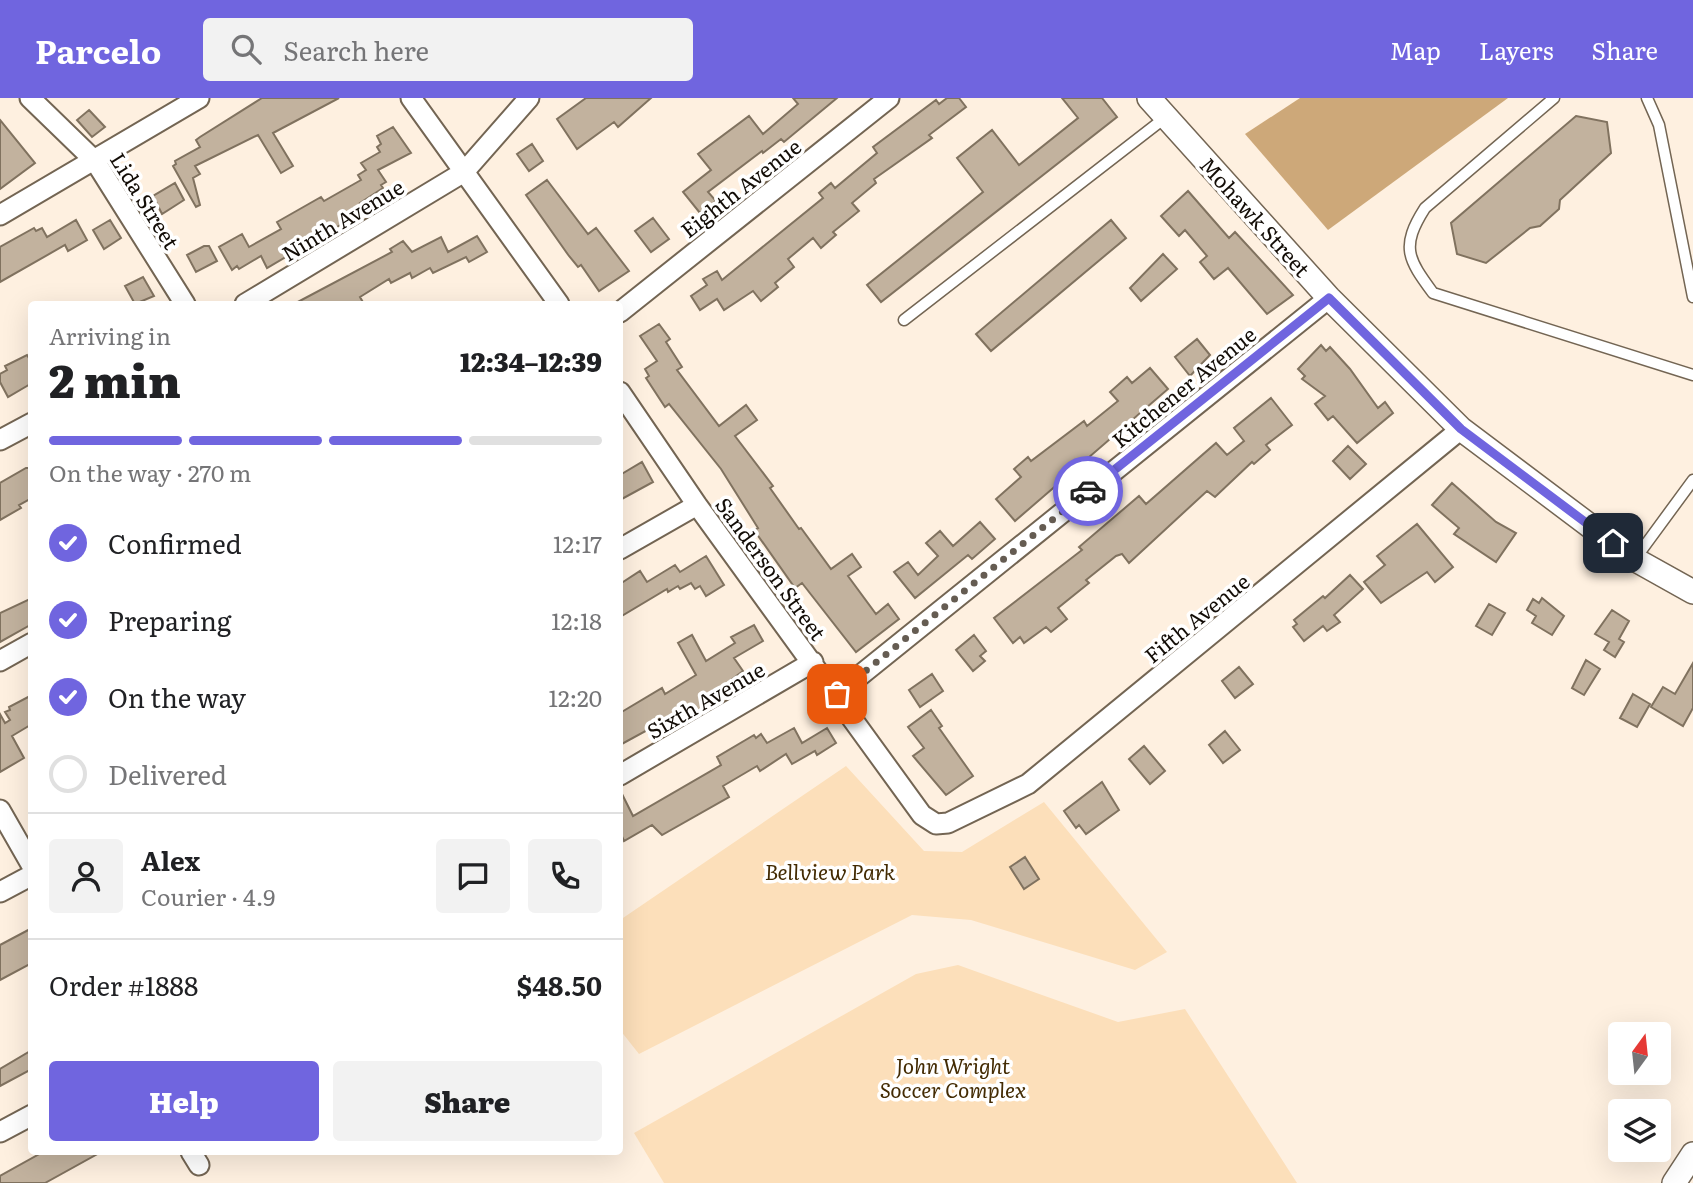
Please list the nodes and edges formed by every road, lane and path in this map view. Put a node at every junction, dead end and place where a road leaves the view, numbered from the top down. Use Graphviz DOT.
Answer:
graph roads {
  1 [pos="30,98"];
  2 [pos="199,98"];
  3 [pos="411,98"];
  4 [pos="529,98"];
  5 [pos="889,98"];
  6 [pos="1149,98"];
  7 [pos="1554,98"];
  8 [pos="1647,98"];
  9 [pos="1166,117"];
  10 [pos="95,160"];
  11 [pos="464,172"];
  12 [pos="0,215"];
  13 [pos="1693,297"];
  14 [pos="1329,298"];
  15 [pos="183,301"];
  16 [pos="249,301"];
  17 [pos="557,301"];
  18 [pos="623,310"];
  19 [pos="904,320"];
  20 [pos="1693,375"];
  21 [pos="623,396"];
  22 [pos="28,425"];
  23 [pos="1461,429"];
  24 [pos="0,440"];
  25 [pos="1693,480"];
  26 [pos="697,505"];
  27 [pos="623,548"];
  28 [pos="1634,559"];
  29 [pos="1693,592"];
  30 [pos="28,645"];
  31 [pos="0,661"];
  32 [pos="813,662"];
  33 [pos="837,694"];
  34 [pos="623,773"];
  35 [pos="0,810"];
  36 [pos="948,823"];
  37 [pos="28,859"];
  38 [pos="28,877"];
  39 [pos="0,892"];
  40 [pos="28,1117"];
  41 [pos="0,1132"];
  42 [pos="1693,1154"];
  43 [pos="1674,1183"];
  1 -- 10 [label="street, Lida Street"];
  2 -- 10 [label="street"];
  3 -- 11 [label="street"];
  4 -- 11 [label="street, Ninth Avenue"];
  5 -- 18 [label="street, Eighth Avenue"];
  6 -- 9 [label="street, Mohawk Street"];
  7 -- 20 [label="lane"];
  8 -- 13 [label="lane"];
  9 -- 14 [label="street, Mohawk Street"];
  9 -- 19 [label="lane"];
  10 -- 12 [label="street"];
  10 -- 15 [label="street, Lida Street"];
  11 -- 16 [label="street, Ninth Avenue"];
  11 -- 17 [label="street"];
  14 -- 23 [label="street, Mohawk Street"];
  14 -- 33 [label="street, Kitchener Avenue"];
  21 -- 26 [label="street, Sanderson Street"];
  22 -- 24 [label="street"];
  23 -- 28 [label="street, Mohawk Street"];
  23 -- 36 [label="street, Fifth Avenue"];
  25 -- 28 [label="lane"];
  26 -- 27 [label="street"];
  26 -- 32 [label="street, Sanderson Street"];
  28 -- 29 [label="street, Mohawk Street"];
  30 -- 31 [label="street"];
  32 -- 33 [label="street, Sanderson Street"];
  32 -- 34 [label="street, Sixth Avenue"];
  33 -- 36 [label="street, Sanderson Street"];
  35 -- 37 [label="street"];
  38 -- 39 [label="street"];
  40 -- 41 [label="street"];
  42 -- 43 [label="street"];
}
